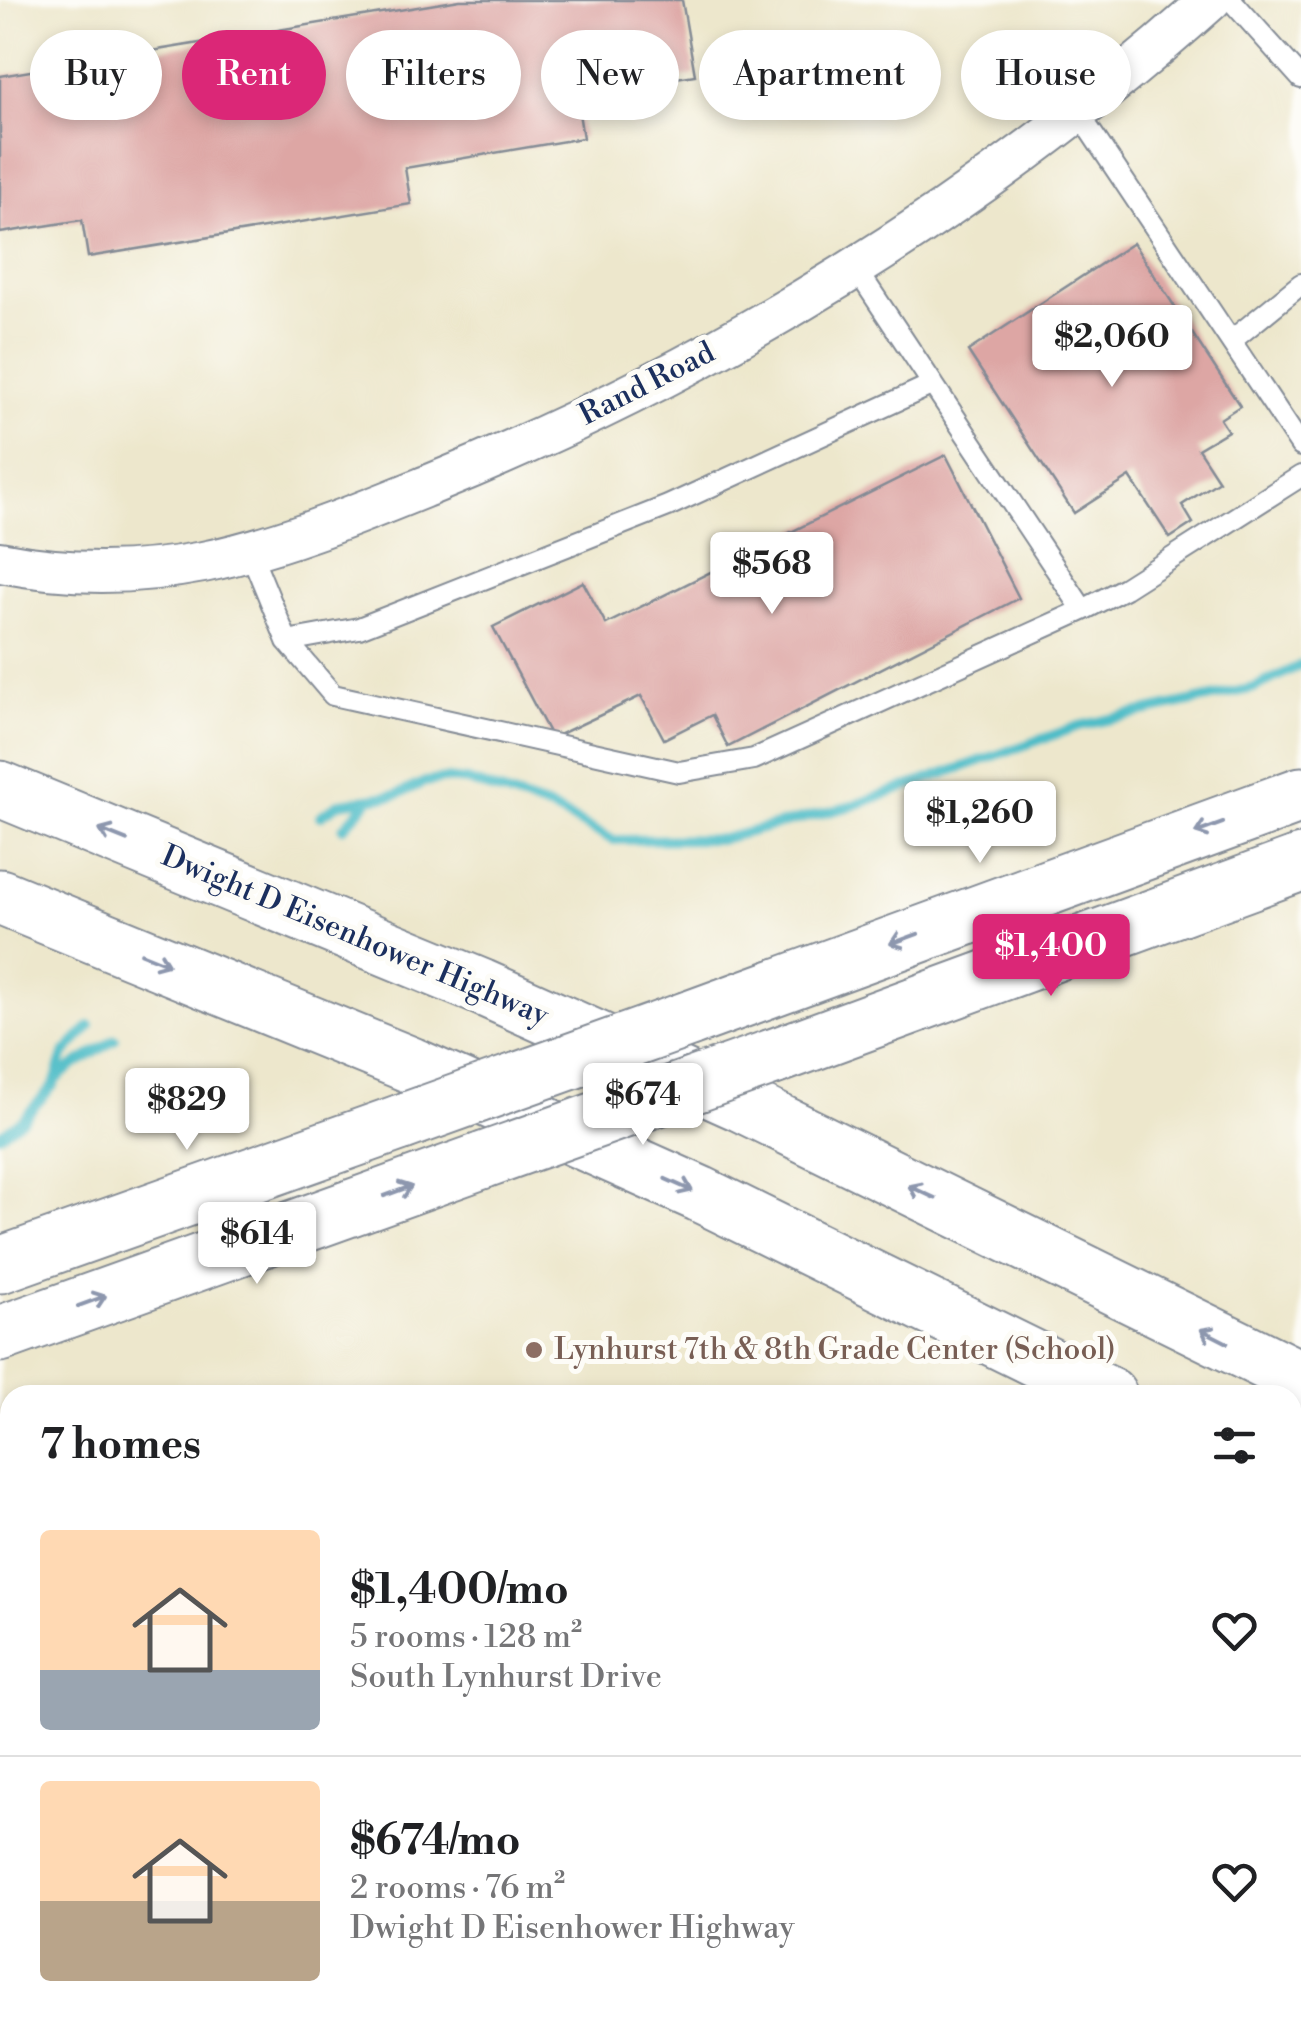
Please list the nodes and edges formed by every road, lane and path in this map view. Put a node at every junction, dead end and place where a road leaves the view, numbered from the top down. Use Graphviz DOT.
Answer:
graph roads {
  1 [pos="1211,0"];
  2 [pos="1230,0"];
  3 [pos="1131,66"];
  4 [pos="1301,78"];
  5 [pos="1065,120"];
  6 [pos="1083,120"];
  7 [pos="856,267"];
  8 [pos="1301,284"];
  9 [pos="1231,341"];
  10 [pos="933,384"];
  11 [pos="1301,446"];
  12 [pos="1301,476"];
  13 [pos="250,550"];
  14 [pos="0,562"];
  15 [pos="1083,610"];
  16 [pos="287,640"];
  17 [pos="0,790"];
  18 [pos="1301,794"];
  19 [pos="1301,863"];
  20 [pos="0,897"];
  21 [pos="0,1266"];
  22 [pos="0,1334"];
  23 [pos="1301,1380"];
  24 [pos="1089,1385"];
  1 -- 3 [label="street, Rand Road"];
  2 -- 4 [label="lane"];
  5 -- 7 [label="street, Rand Road"];
  6 -- 9 [label="lane"];
  7 -- 10 [label="lane"];
  7 -- 13 [label="street, Rand Road"];
  8 -- 9 [label="lane"];
  9 -- 11 [label="lane"];
  10 -- 15 [label="lane"];
  10 -- 16 [label="lane"];
  12 -- 15 [label="lane"];
  13 -- 14 [label="street, Rand Road"];
  13 -- 16 [label="lane"];
  15 -- 16 [label="lane"];
  23 -- 17 [label="main road, Dwight D Eisenhower Highway, one-way"];
  18 -- 21 [label="main road, one-way, bridge"];
  22 -- 19 [label="main road, one-way, bridge"];
  20 -- 24 [label="main road, one-way"];
}
